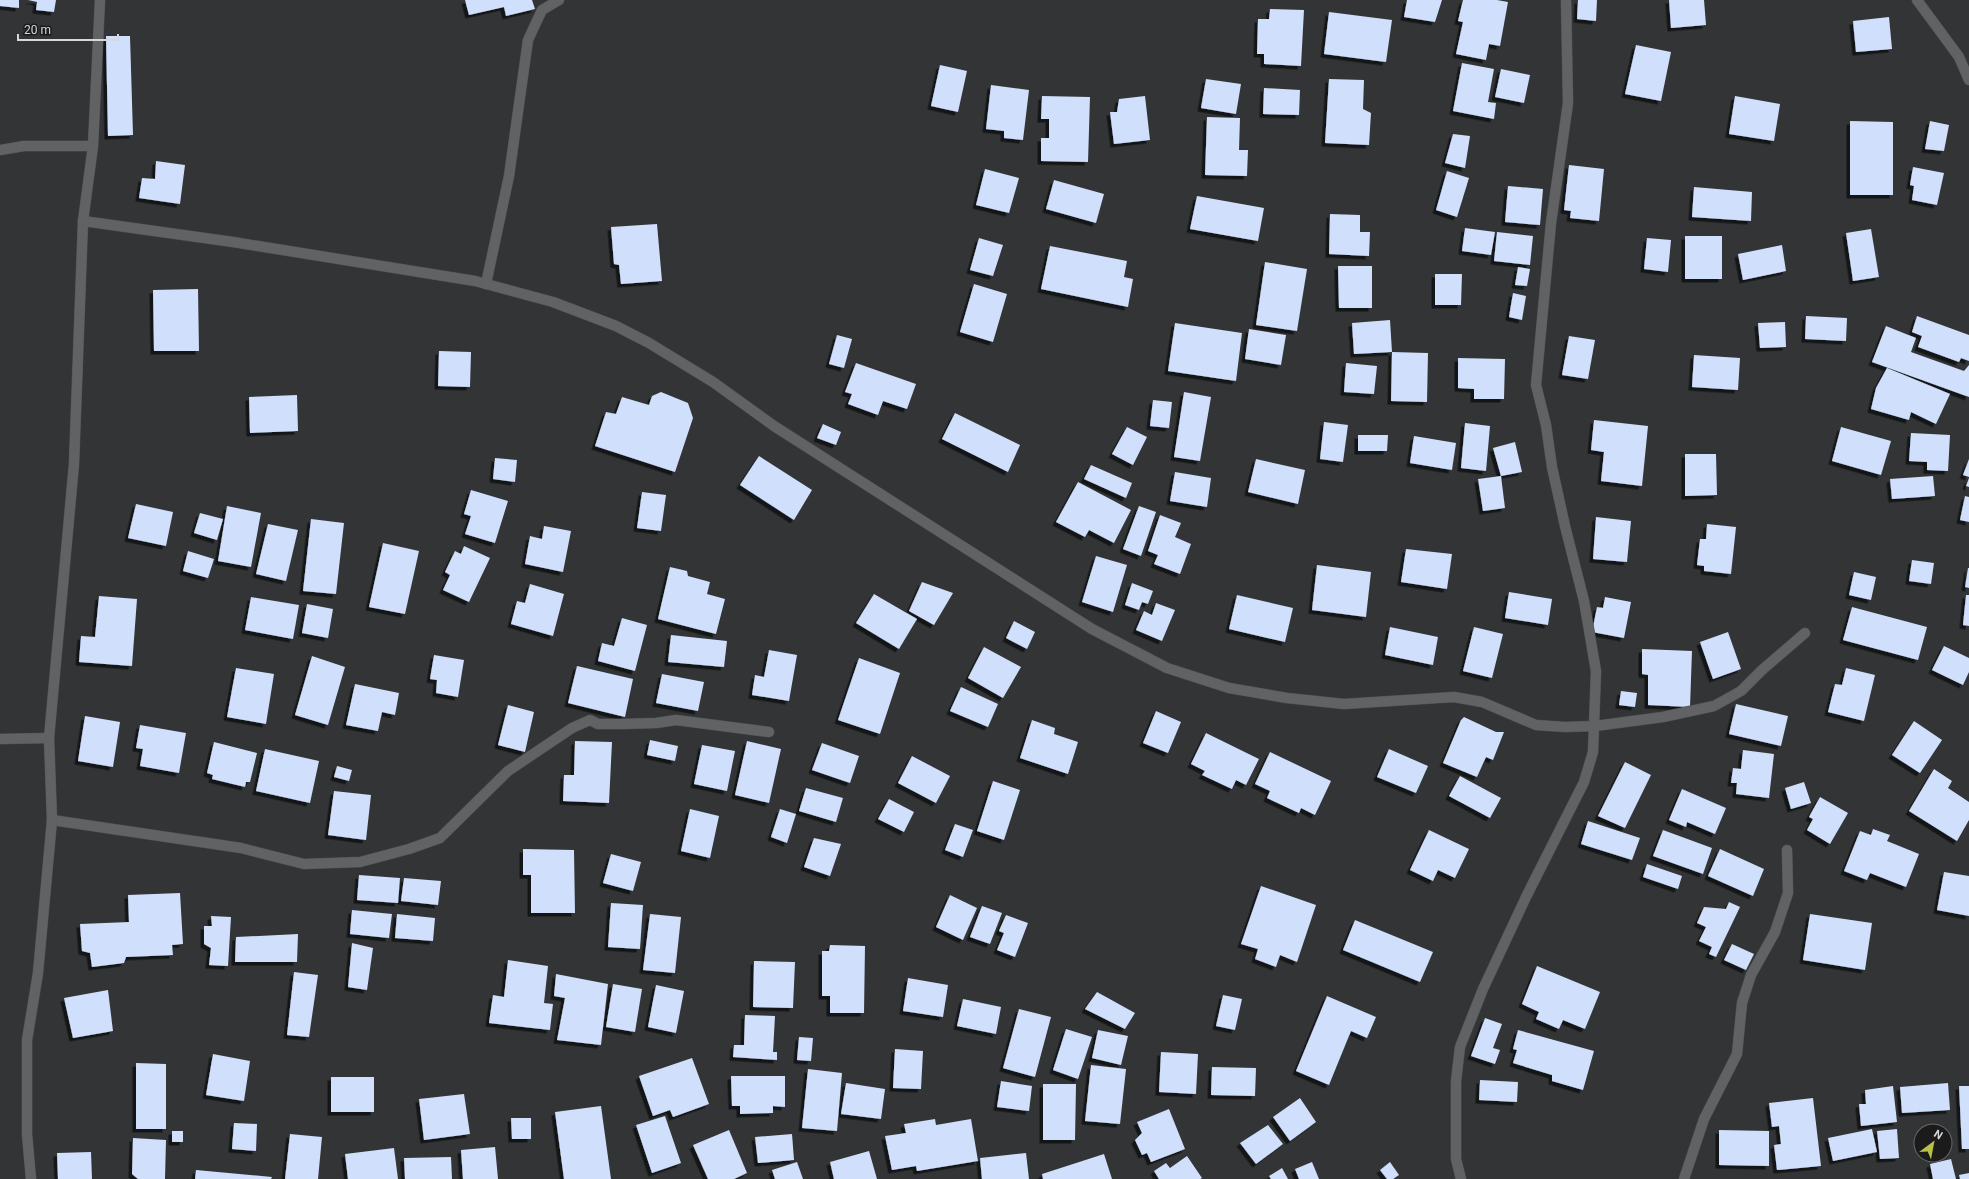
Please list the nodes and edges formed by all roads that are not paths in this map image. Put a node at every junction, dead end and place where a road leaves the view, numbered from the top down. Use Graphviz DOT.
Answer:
graph roads {
  1 [pos="100,0"];
  2 [pos="559,0"];
  3 [pos="1566,0"];
  4 [pos="1917,0"];
  5 [pos="1969,80"];
  6 [pos="93,146"];
  7 [pos="0,150"];
  8 [pos="83,221"];
  9 [pos="486,284"];
  10 [pos="1805,633"];
  11 [pos="1595,726"];
  12 [pos="769,732"];
  13 [pos="49,738"];
  14 [pos="0,739"];
  15 [pos="52,820"];
  16 [pos="1787,850"];
  17 [pos="31,1179"];
  18 [pos="1461,1179"];
  19 [pos="1684,1179"];
  1 -- 6 [label="street"];
  2 -- 9 [label="street"];
  3 -- 11 [label="street"];
  4 -- 5 [label="street"];
  6 -- 7 [label="street"];
  6 -- 8 [label="street"];
  8 -- 9 [label="street"];
  8 -- 13 [label="street"];
  9 -- 11 [label="street"];
  10 -- 11 [label="street"];
  11 -- 18 [label="street"];
  12 -- 15 [label="street"];
  13 -- 14 [label="street"];
  13 -- 15 [label="street"];
  15 -- 17 [label="street"];
  16 -- 19 [label="street"];
}
